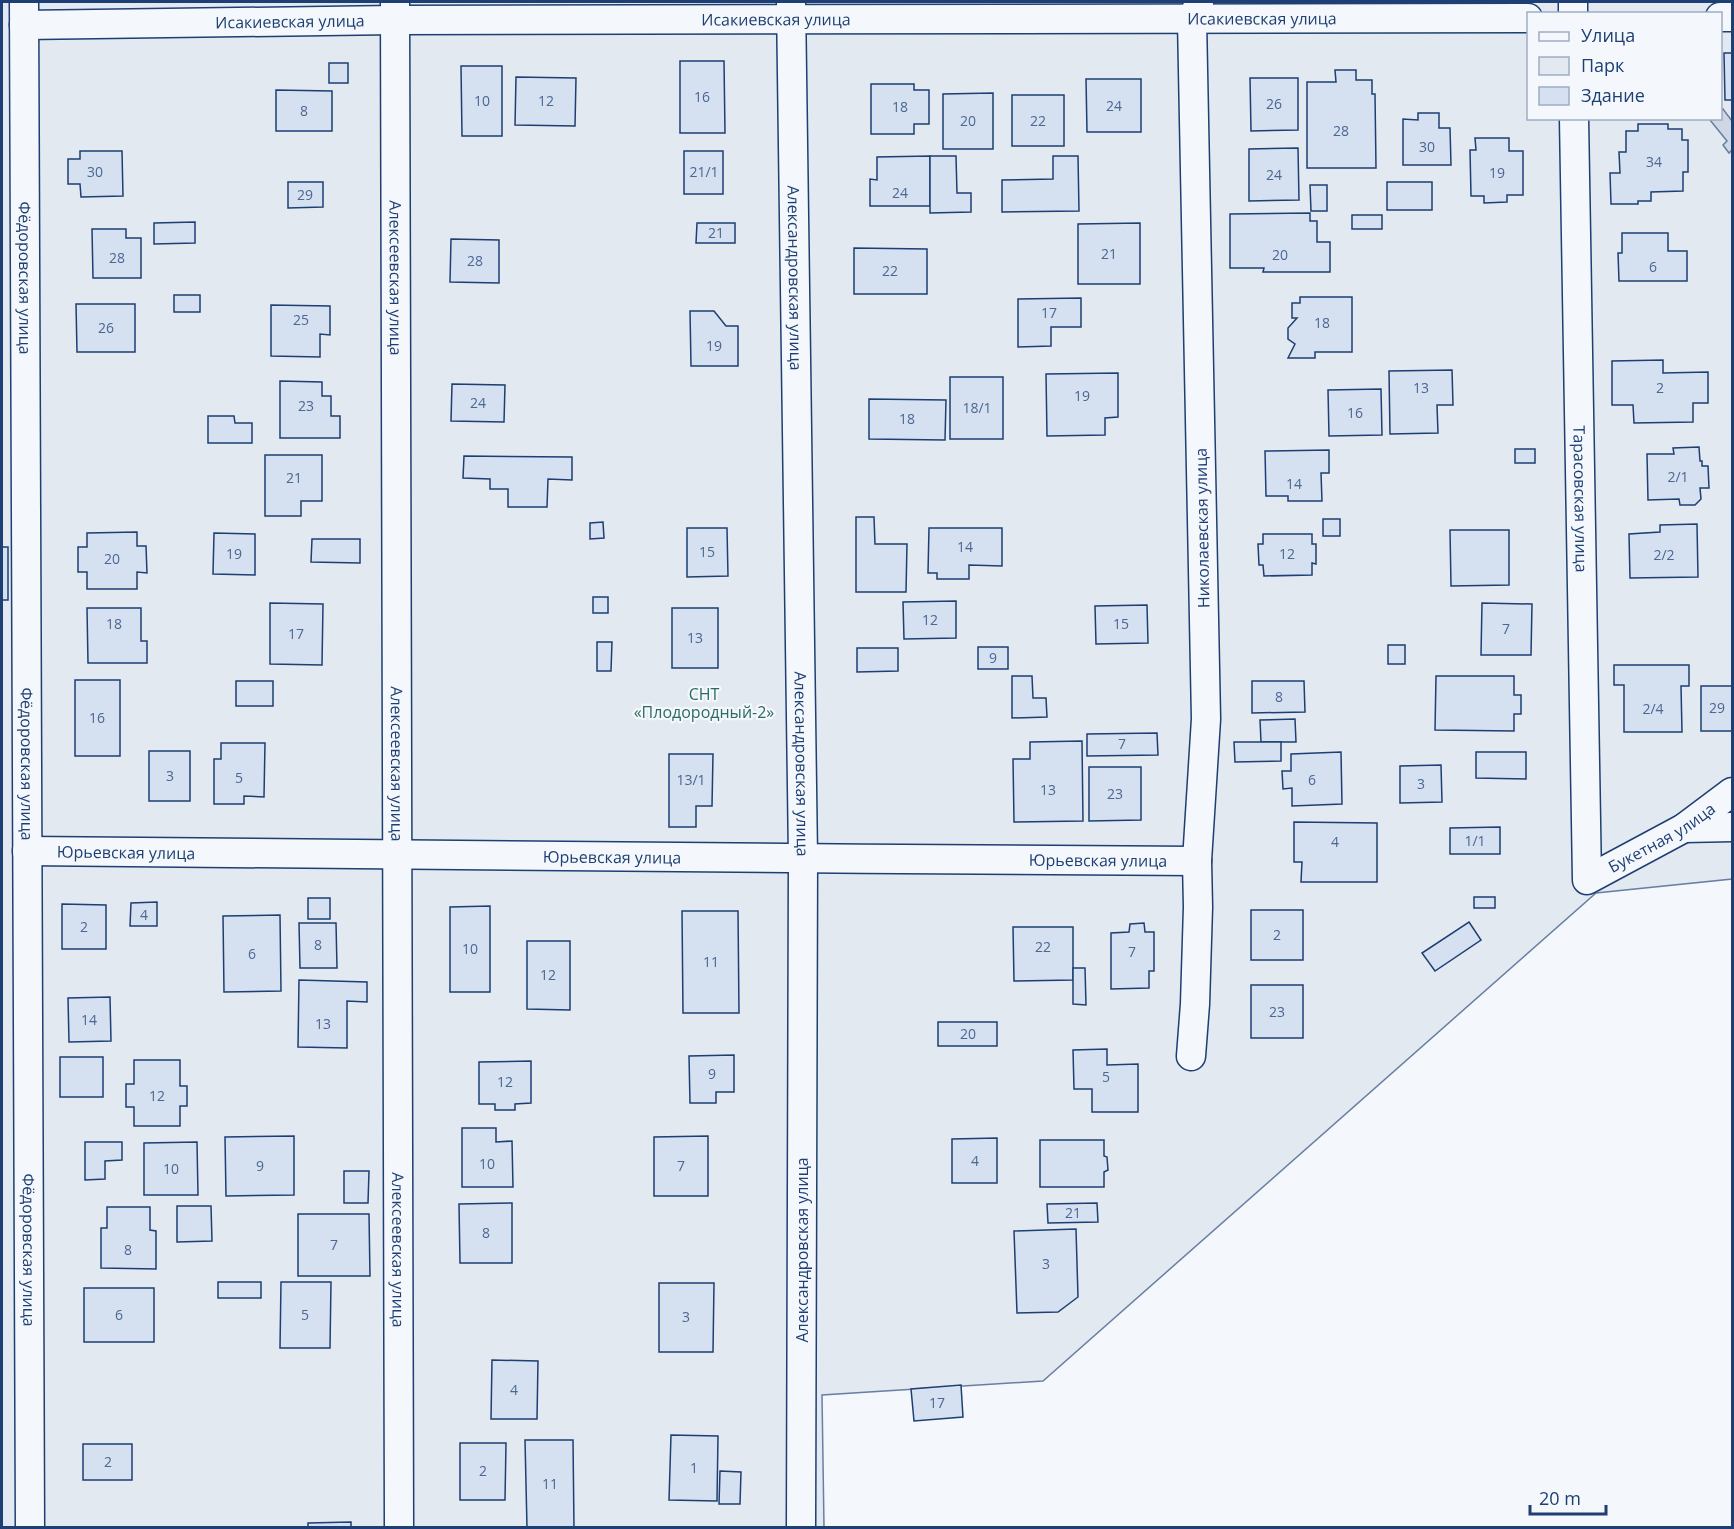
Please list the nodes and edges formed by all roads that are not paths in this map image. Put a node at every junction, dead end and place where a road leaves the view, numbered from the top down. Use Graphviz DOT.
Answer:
graph roads {
  1 [pos="395,11"];
  2 [pos="791,11"];
  3 [pos="1196,11"];
  4 [pos="24,13"];
  5 [pos="1527,18"];
  6 [pos="1574,120"];
  7 [pos="1732,792"];
  8 [pos="1732,826"];
  9 [pos="1684,828"];
  10 [pos="27,851"];
  11 [pos="397,856"];
  12 [pos="803,858"];
  13 [pos="1197,861"];
  14 [pos="1587,880"];
  15 [pos="1191,1056"];
  16 [pos="30,1527"];
  17 [pos="399,1527"];
  18 [pos="801,1527"];
  1 -- 2 [label="street, Исакиевская улица"];
  1 -- 4 [label="street, Исакиевская улица"];
  1 -- 11 [label="street, Алексеевская улица"];
  2 -- 3 [label="street, Исакиевская улица"];
  2 -- 12 [label="street, Александровская улица"];
  3 -- 5 [label="street, Исакиевская улица"];
  3 -- 13 [label="street, Николаевская улица"];
  4 -- 10 [label="street, Фёдоровская улица"];
  6 -- 14 [label="street, Тарасовская улица"];
  7 -- 9 [label="street, Букетная улица"];
  8 -- 9 [label="street"];
  9 -- 14 [label="street, Букетная улица"];
  10 -- 11 [label="street, Юрьевская улица"];
  10 -- 16 [label="street, Фёдоровская улица"];
  11 -- 12 [label="street, Юрьевская улица"];
  11 -- 17 [label="street, Алексеевская улица"];
  12 -- 13 [label="street, Юрьевская улица"];
  12 -- 18 [label="street, Александровская улица"];
  13 -- 15 [label="street, Николаевская улица"];
}
